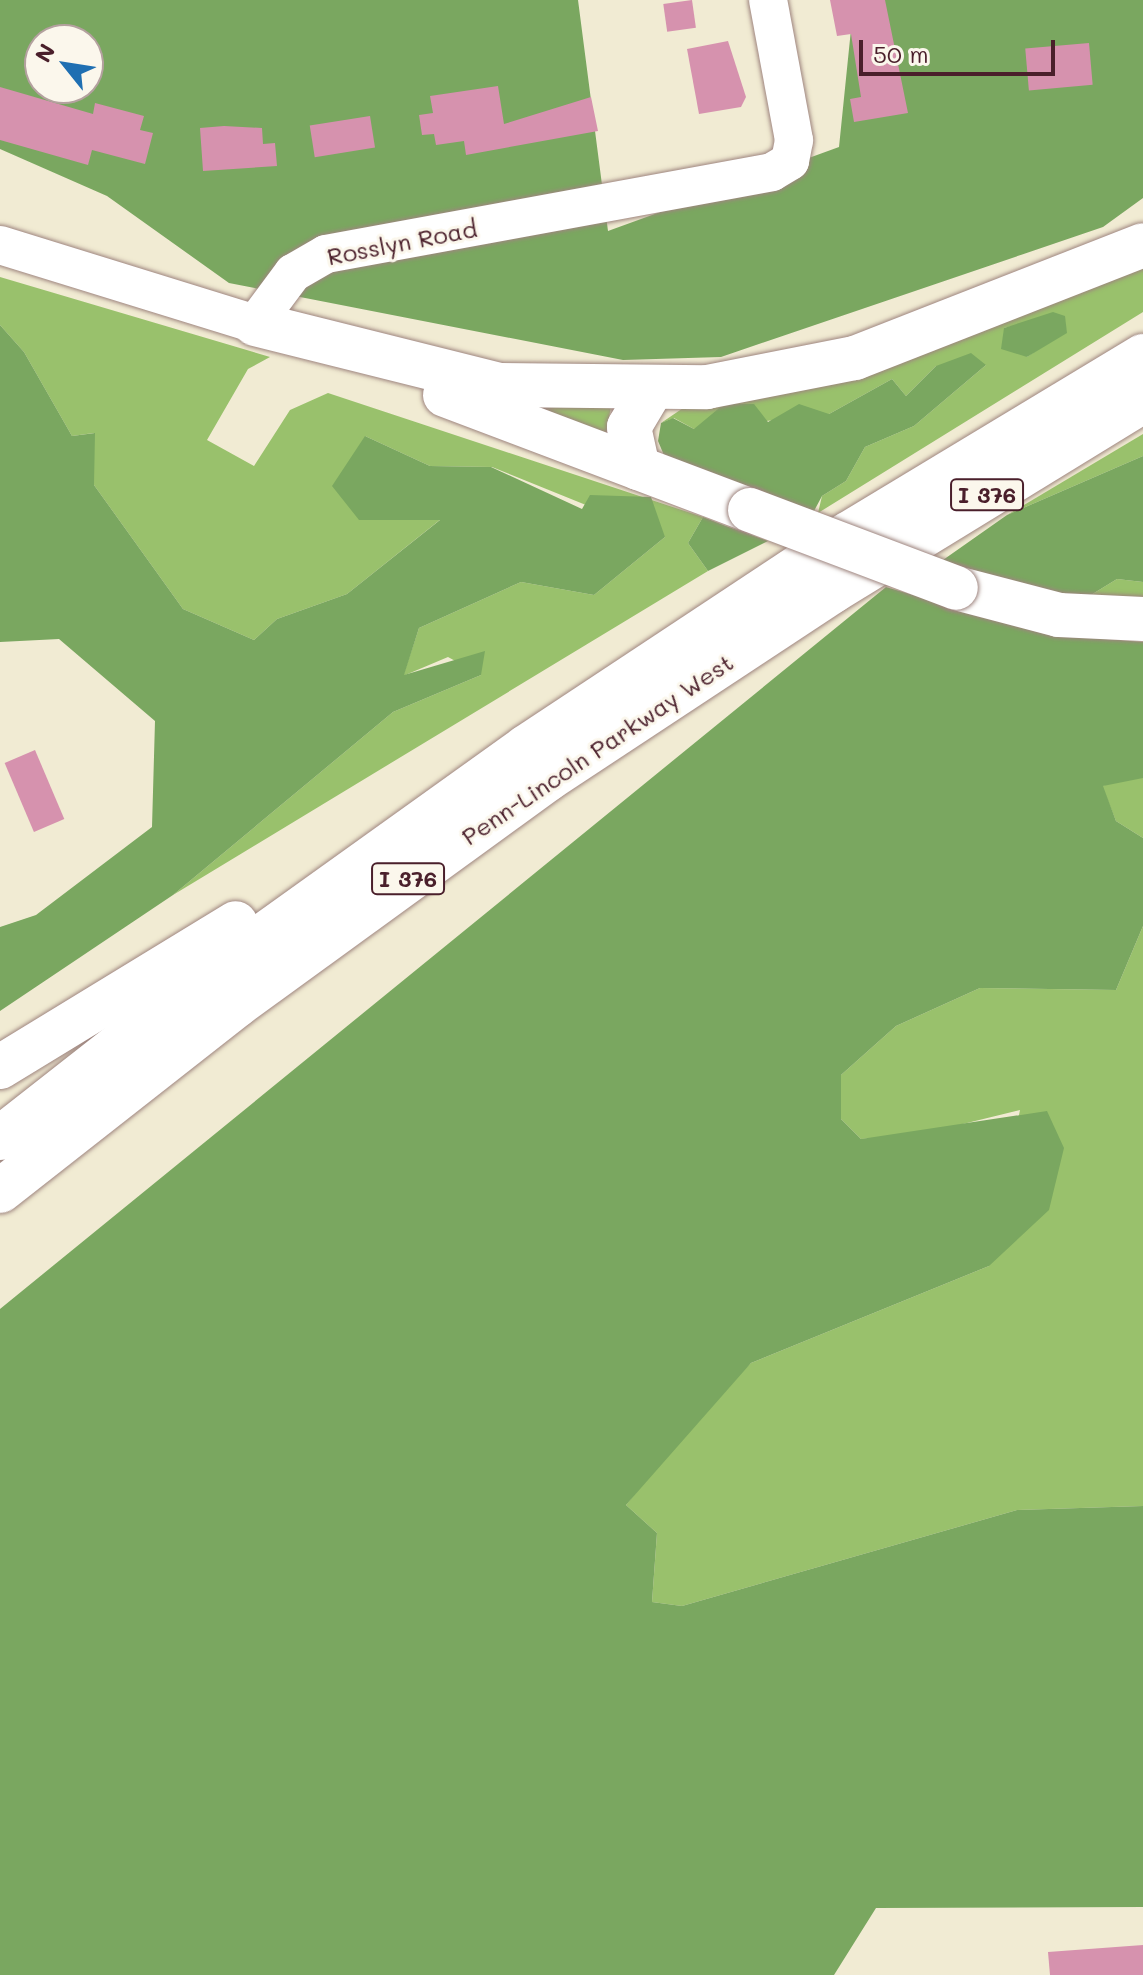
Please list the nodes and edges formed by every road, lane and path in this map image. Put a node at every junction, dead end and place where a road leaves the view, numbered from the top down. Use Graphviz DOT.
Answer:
graph roads {
  1 [pos="768,0"];
  2 [pos="0,245"];
  3 [pos="1143,245"];
  4 [pos="255,324"];
  5 [pos="1143,356"];
  6 [pos="651,390"];
  7 [pos="1143,401"];
  8 [pos="638,468"];
  9 [pos="1143,619"];
  10 [pos="526,747"];
  11 [pos="0,1067"];
  12 [pos="0,1138"];
  13 [pos="0,1191"];
  1 -- 4 [label="street, Rosslyn Road"];
  2 -- 4 [label="street"];
  3 -- 6 [label="highway"];
  4 -- 6 [label="highway"];
  4 -- 8 [label="highway"];
  5 -- 10 [label="highway, Penn-Lincoln Parkway West / I 376"];
  6 -- 8 [label="highway"];
  7 -- 13 [label="highway, Penn-Lincoln Parkway West / I 376"];
  8 -- 9 [label="highway, bridge"];
  10 -- 11 [label="highway"];
  10 -- 12 [label="highway, Penn-Lincoln Parkway West / I 376"];
}
